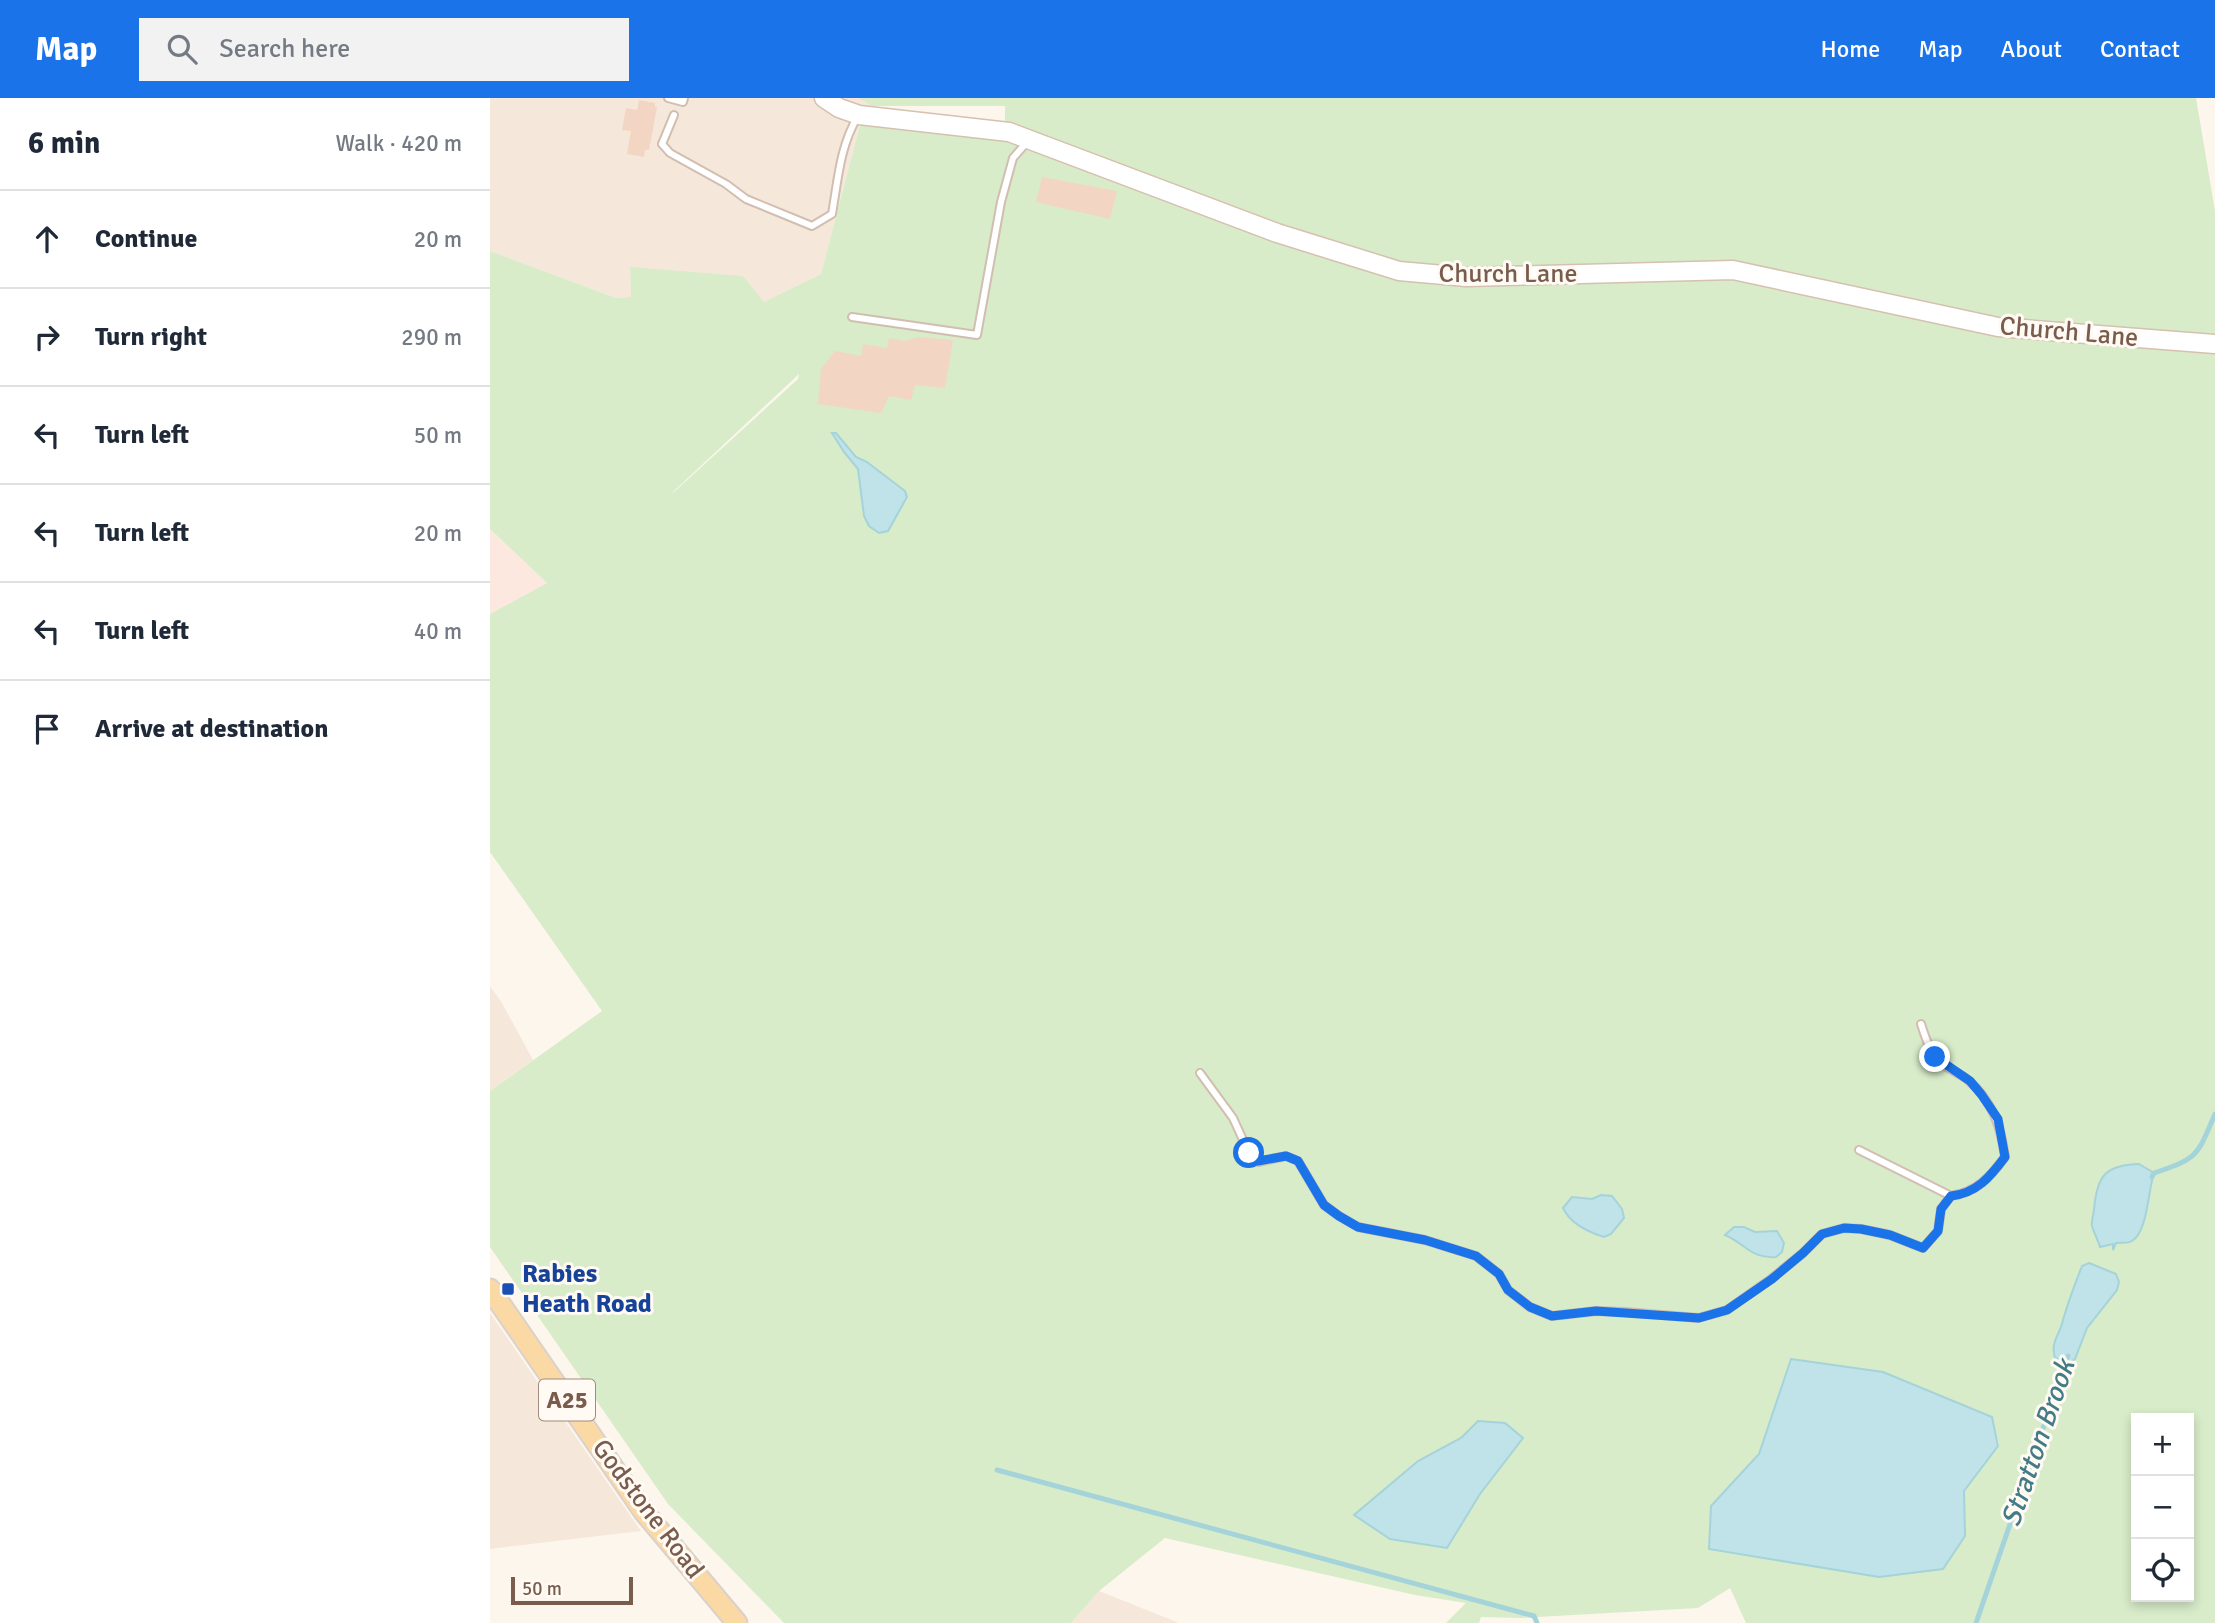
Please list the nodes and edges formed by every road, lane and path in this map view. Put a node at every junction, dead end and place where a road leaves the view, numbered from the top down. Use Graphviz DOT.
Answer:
graph roads {
  1 [pos="668,98"];
  2 [pos="684,98"];
  3 [pos="824,98"];
  4 [pos="674,115"];
  5 [pos="859,115"];
  6 [pos="1030,139"];
  7 [pos="852,317"];
  8 [pos="2215,344"];
  9 [pos="1921,1024"];
  10 [pos="1199,1073"];
  11 [pos="1858,1150"];
  12 [pos="1951,1196"];
  13 [pos="490,1289"];
  14 [pos="737,1623"];
  1 -- 2 [label="lane"];
  3 -- 5 [label="street, Church Lane"];
  4 -- 5 [label="lane"];
  5 -- 6 [label="street, Church Lane"];
  6 -- 7 [label="lane"];
  6 -- 8 [label="street, Church Lane"];
  9 -- 12 [label="lane"];
  10 -- 12 [label="lane"];
  11 -- 12 [label="lane"];
  13 -- 14 [label="main road, Godstone Road / A25"];
}
